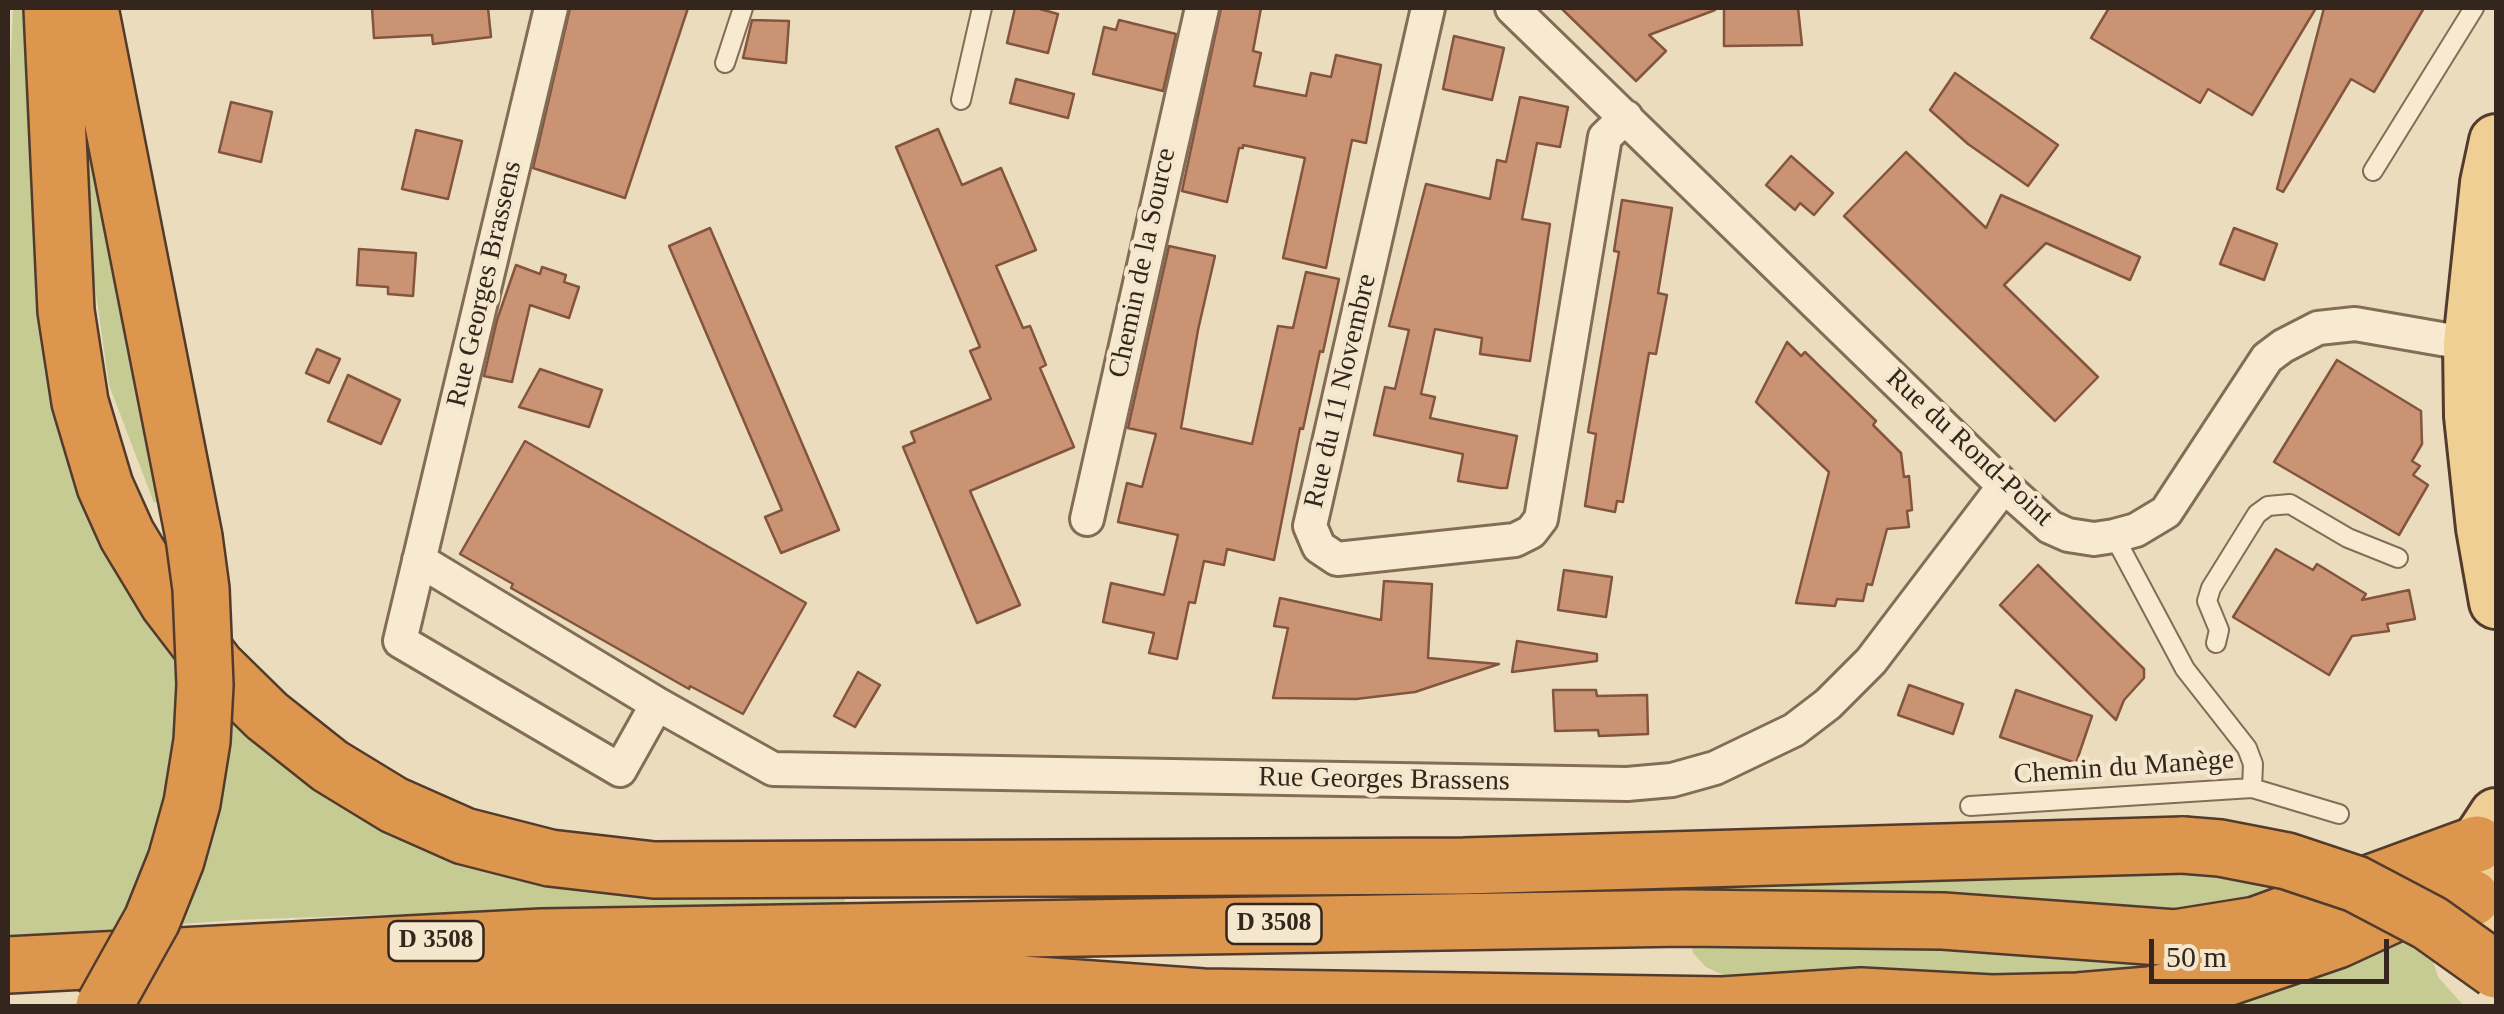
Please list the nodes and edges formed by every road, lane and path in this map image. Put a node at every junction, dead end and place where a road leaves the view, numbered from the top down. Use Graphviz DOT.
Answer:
graph roads {
  1 [pos="52,8"];
  2 [pos="90,8"];
  3 [pos="551,8"];
  4 [pos="744,8"];
  5 [pos="982,8"];
  6 [pos="1202,8"];
  7 [pos="1428,8"];
  8 [pos="1512,8"];
  9 [pos="2474,8"];
  10 [pos="725,63"];
  11 [pos="961,100"];
  12 [pos="1626,117"];
  13 [pos="2496,141"];
  14 [pos="2373,171"];
  15 [pos="2489,238"];
  16 [pos="2470,344"];
  17 [pos="2004,486"];
  18 [pos="1087,520"];
  19 [pos="2114,536"];
  20 [pos="2398,558"];
  21 [pos="420,560"];
  22 [pos="2496,602"];
  23 [pos="2216,643"];
  24 [pos="658,704"];
  25 [pos="2252,788"];
  26 [pos="1970,806"];
  27 [pos="2339,814"];
  28 [pos="2487,829"];
  29 [pos="708,868"];
  30 [pos="1684,918"];
  31 [pos="2484,919"];
  32 [pos="8,966"];
  33 [pos="2496,970"];
  34 [pos="1203,997"];
  35 [pos="106,1006"];
  36 [pos="1120,1006"];
  37 [pos="1730,1006"];
  1 -- 29 [label="highway"];
  2 -- 35 [label="highway, bridge"];
  3 -- 21 [label="street, Rue Georges Brassens"];
  4 -- 10 [label="lane"];
  5 -- 11 [label="lane"];
  6 -- 18 [label="street, Chemin de la Source"];
  7 -- 12 [label="street, Rue du 11 Novembre"];
  8 -- 12 [label="street, Rue du Rond-Point"];
  9 -- 14 [label="lane"];
  12 -- 17 [label="street, Rue du Rond-Point"];
  13 -- 15 [label="main road"];
  15 -- 16 [label="main road"];
  16 -- 19 [label="street, Rue du Rond-Point"];
  16 -- 22 [label="main road"];
  17 -- 19 [label="street, Rue du Rond-Point"];
  17 -- 24 [label="street, Rue Georges Brassens"];
  19 -- 25 [label="lane"];
  20 -- 23 [label="lane"];
  21 -- 24 [label="street, Rue Georges Brassens"];
  21 -- 24 [label="street, Rue Georges Brassens"];
  25 -- 26 [label="lane, Chemin du Manège"];
  25 -- 27 [label="lane, Chemin du Manège"];
  28 -- 30 [label="highway, D 3508"];
  28 -- 31 [label="main road"];
  29 -- 30 [label="highway"];
  29 -- 33 [label="highway, bridge"];
  30 -- 32 [label="highway, D 3508"];
  31 -- 37 [label="highway, D 3508"];
  34 -- 35 [label="highway, D 3508"];
  34 -- 36 [label="highway"];
  34 -- 37 [label="highway, D 3508"];
}
